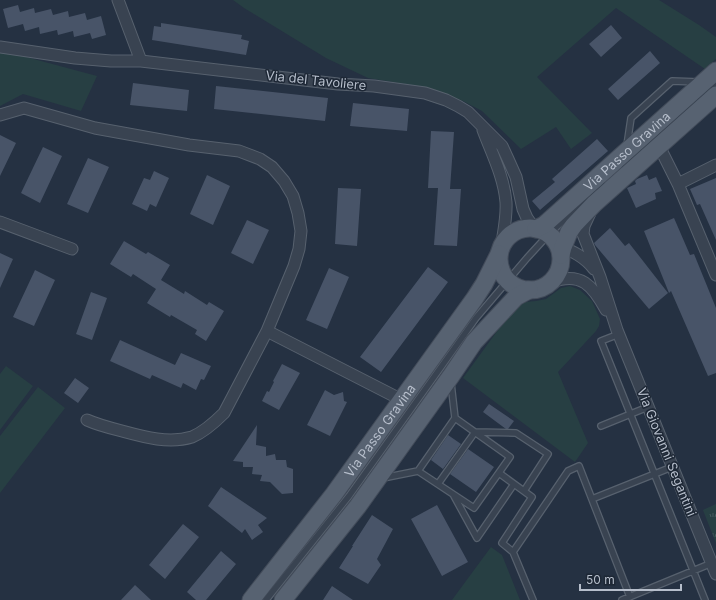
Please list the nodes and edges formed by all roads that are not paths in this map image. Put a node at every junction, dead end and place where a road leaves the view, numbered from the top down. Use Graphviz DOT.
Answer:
graph roads {
  1 [pos="118,0"];
  2 [pos="0,47"];
  3 [pos="141,61"];
  4 [pos="712,79"];
  5 [pos="716,95"];
  6 [pos="0,115"];
  7 [pos="481,126"];
  8 [pos="658,146"];
  9 [pos="626,152"];
  10 [pos="716,165"];
  11 [pos="616,172"];
  12 [pos="604,182"];
  13 [pos="678,184"];
  14 [pos="594,204"];
  15 [pos="0,222"];
  16 [pos="550,240"];
  17 [pos="72,249"];
  18 [pos="500,251"];
  19 [pos="716,275"];
  20 [pos="600,277"];
  21 [pos="508,281"];
  22 [pos="552,282"];
  23 [pos="529,290"];
  24 [pos="267,331"];
  25 [pos="618,332"];
  26 [pos="451,376"];
  27 [pos="402,400"];
  28 [pos="648,407"];
  29 [pos="630,414"];
  30 [pos="455,418"];
  31 [pos="87,420"];
  32 [pos="601,426"];
  33 [pos="475,432"];
  34 [pos="672,467"];
  35 [pos="418,471"];
  36 [pos="498,473"];
  37 [pos="654,474"];
  38 [pos="377,480"];
  39 [pos="438,484"];
  40 [pos="514,484"];
  41 [pos="524,491"];
  42 [pos="453,494"];
  43 [pos="592,499"];
  44 [pos="513,552"];
  45 [pos="712,563"];
  46 [pos="693,570"];
  47 [pos="716,574"];
  48 [pos="287,597"];
  49 [pos="630,597"];
  50 [pos="251,600"];
  51 [pos="266,600"];
  52 [pos="533,600"];
  53 [pos="622,600"];
  54 [pos="705,600"];
  1 -- 3 [label="street"];
  2 -- 3 [label="street, Via del Tavoliere"];
  3 -- 7 [label="street, Via del Tavoliere"];
  4 -- 9 [label="main road, Via Passo Gravina"];
  4 -- 9 [label="lane"];
  4 -- 11 [label="lane"];
  5 -- 8 [label="main road, Via Passo Gravina"];
  6 -- 24 [label="street"];
  7 -- 16 [label="street"];
  7 -- 18 [label="street"];
  8 -- 13 [label="street, Via Passo Gravina"];
  8 -- 14 [label="main road, Via Passo Gravina"];
  9 -- 16 [label="main road, Via Passo Gravina"];
  10 -- 13 [label="street"];
  12 -- 16 [label="lane"];
  13 -- 19 [label="street, Via Passo Gravina"];
  14 -- 16 [label="main road, Via Passo Gravina"];
  14 -- 20 [label="street, Via Giovanni Segantini"];
  15 -- 17 [label="street"];
  16 -- 18 [label="main road, Via Passo Gravina"];
  16 -- 20 [label="street"];
  16 -- 21 [label="lane"];
  16 -- 22 [label="main road"];
  18 -- 21 [label="main road"];
  18 -- 27 [label="main road, Via Passo Gravina"];
  20 -- 25 [label="street, Via Giovanni Segantini"];
  21 -- 23 [label="main road"];
  21 -- 51 [label="lane"];
  22 -- 23 [label="main road, Via Passo Gravina"];
  22 -- 25 [label="street, Via Giovanni Segantini"];
  23 -- 26 [label="main road, Via Passo Gravina"];
  24 -- 27 [label="street"];
  24 -- 31 [label="street"];
  25 -- 28 [label="street, Via Giovanni Segantini"];
  25 -- 29 [label="lane"];
  26 -- 30 [label="lane"];
  26 -- 38 [label="main road, Via Passo Gravina"];
  27 -- 50 [label="main road, Via Passo Gravina"];
  28 -- 29 [label="lane"];
  28 -- 34 [label="street, Via Giovanni Segantini"];
  29 -- 32 [label="lane"];
  29 -- 37 [label="lane"];
  30 -- 33 [label="lane"];
  30 -- 35 [label="lane"];
  33 -- 36 [label="lane"];
  33 -- 39 [label="lane"];
  33 -- 41 [label="lane"];
  34 -- 37 [label="lane"];
  34 -- 45 [label="street, Via Giovanni Segantini"];
  35 -- 38 [label="lane"];
  35 -- 39 [label="lane"];
  36 -- 40 [label="lane"];
  36 -- 42 [label="lane"];
  37 -- 43 [label="lane"];
  37 -- 46 [label="lane"];
  38 -- 48 [label="main road, Via Passo Gravina"];
  39 -- 42 [label="lane"];
  40 -- 41 [label="lane"];
  40 -- 42 [label="lane"];
  41 -- 44 [label="lane"];
  43 -- 44 [label="lane"];
  43 -- 49 [label="lane"];
  44 -- 52 [label="lane"];
  45 -- 46 [label="lane"];
  45 -- 47 [label="street, Via Giovanni Segantini"];
  46 -- 49 [label="lane"];
  46 -- 54 [label="lane"];
  49 -- 53 [label="lane"];
}
